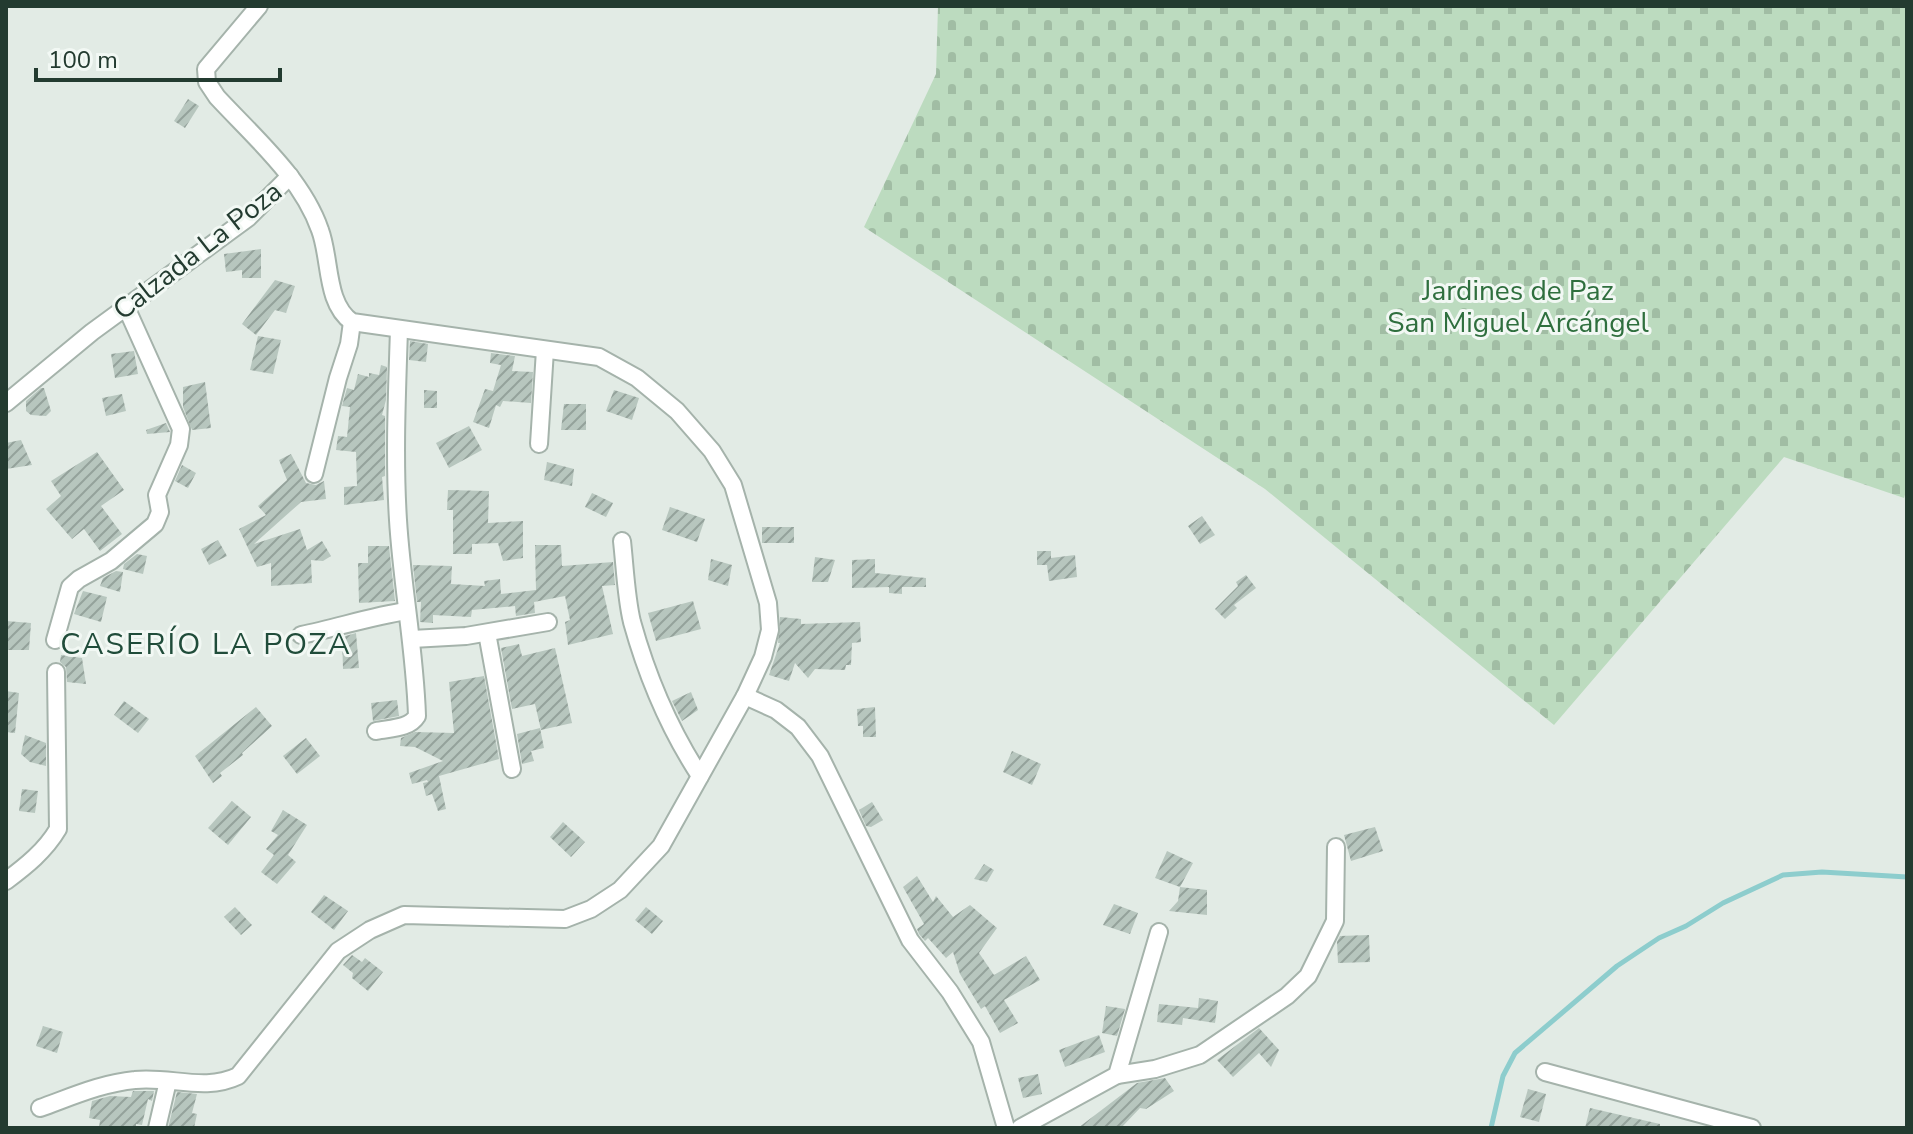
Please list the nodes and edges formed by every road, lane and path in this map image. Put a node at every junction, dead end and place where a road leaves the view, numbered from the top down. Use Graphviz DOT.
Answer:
graph roads {
  1 [pos="259,6"];
  2 [pos="290,176"];
  3 [pos="126,307"];
  4 [pos="352,322"];
  5 [pos="399,329"];
  6 [pos="545,350"];
  7 [pos="6,403"];
  8 [pos="539,444"];
  9 [pos="314,474"];
  10 [pos="622,541"];
  11 [pos="407,611"];
  12 [pos="548,622"];
  13 [pos="487,633"];
  14 [pos="301,635"];
  15 [pos="412,639"];
  16 [pos="55,640"];
  17 [pos="56,672"];
  18 [pos="745,696"];
  19 [pos="376,731"];
  20 [pos="512,769"];
  21 [pos="700,776"];
  22 [pos="1336,847"];
  23 [pos="6,881"];
  24 [pos="1159,932"];
  25 [pos="1545,1072"];
  26 [pos="1117,1075"];
  27 [pos="168,1081"];
  28 [pos="40,1108"];
  29 [pos="157,1128"];
  30 [pos="1006,1128"];
  31 [pos="1020,1128"];
  32 [pos="1752,1128"];
  1 -- 2 [label="street, Calzada La Poza"];
  2 -- 3 [label="street, Calzada La Poza"];
  2 -- 4 [label="street"];
  3 -- 7 [label="street, Calzada La Poza"];
  3 -- 16 [label="street"];
  4 -- 5 [label="street"];
  4 -- 9 [label="street"];
  5 -- 6 [label="street"];
  5 -- 11 [label="street"];
  6 -- 8 [label="street"];
  6 -- 18 [label="street"];
  10 -- 21 [label="street"];
  11 -- 14 [label="street"];
  11 -- 15 [label="street"];
  12 -- 13 [label="street"];
  13 -- 15 [label="street"];
  13 -- 20 [label="street"];
  15 -- 19 [label="street"];
  17 -- 23 [label="street"];
  18 -- 21 [label="street"];
  18 -- 30 [label="street"];
  21 -- 27 [label="street"];
  22 -- 26 [label="street"];
  24 -- 26 [label="street"];
  25 -- 32 [label="street"];
  26 -- 31 [label="street"];
  27 -- 28 [label="street"];
  27 -- 29 [label="street"];
}
